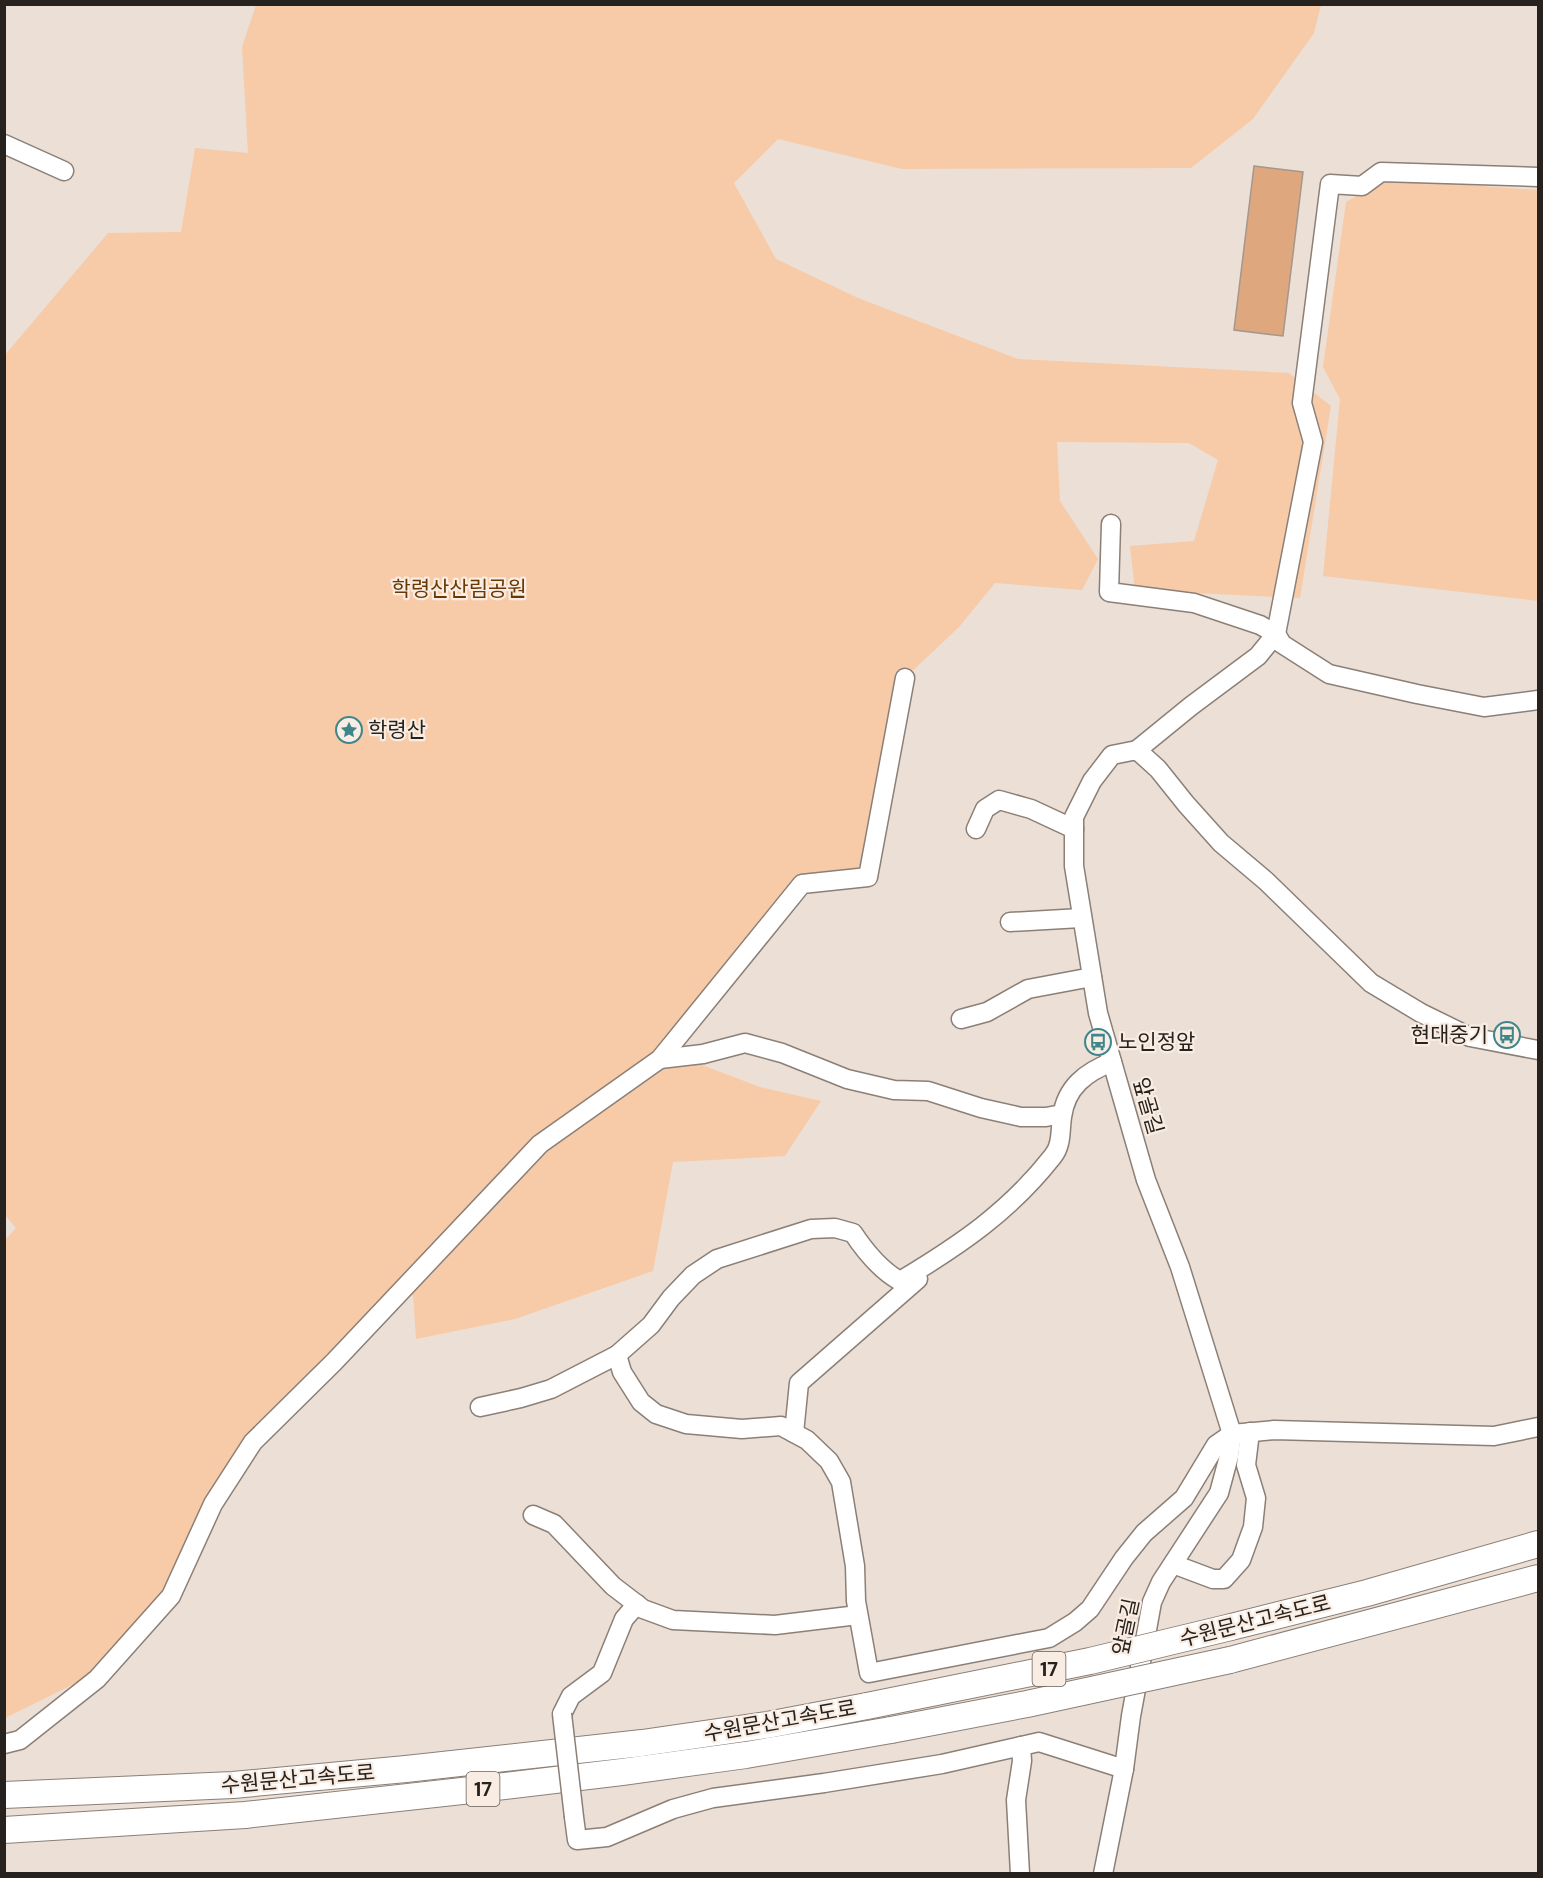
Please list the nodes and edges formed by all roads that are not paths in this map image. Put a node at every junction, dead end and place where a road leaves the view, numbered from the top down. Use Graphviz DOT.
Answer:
graph roads {
  1 [pos="4,144"];
  2 [pos="64,171"];
  3 [pos="1539,177"];
  4 [pos="1111,524"];
  5 [pos="1276,634"];
  6 [pos="905,678"];
  7 [pos="1539,700"];
  8 [pos="1137,750"];
  9 [pos="976,829"];
  10 [pos="1074,829"];
  11 [pos="1081,918"];
  12 [pos="1010,922"];
  13 [pos="1092,977"];
  14 [pos="961,1019"];
  15 [pos="1539,1050"];
  16 [pos="660,1059"];
  17 [pos="1112,1062"];
  18 [pos="1062,1114"];
  19 [pos="949,1251"];
  20 [pos="617,1355"];
  21 [pos="480,1407"];
  22 [pos="1539,1427"];
  23 [pos="794,1433"];
  24 [pos="1241,1433"];
  25 [pos="533,1515"];
  26 [pos="1539,1544"];
  27 [pos="1173,1564"];
  28 [pos="1539,1578"];
  29 [pos="637,1604"];
  30 [pos="858,1615"];
  31 [pos="4,1744"];
  32 [pos="1021,1746"];
  33 [pos="1124,1769"];
  34 [pos="4,1795"];
  35 [pos="4,1830"];
  36 [pos="1020,1874"];
  37 [pos="1103,1874"];
  1 -- 2 [label="street"];
  3 -- 5 [label="street"];
  4 -- 5 [label="street"];
  5 -- 7 [label="street"];
  5 -- 8 [label="street"];
  6 -- 16 [label="street"];
  8 -- 10 [label="street, 앞골길"];
  8 -- 15 [label="street"];
  9 -- 10 [label="street"];
  10 -- 11 [label="street, 앞골길"];
  11 -- 12 [label="street"];
  11 -- 13 [label="street, 앞골길"];
  13 -- 14 [label="street"];
  13 -- 17 [label="street, 앞골길"];
  16 -- 18 [label="street"];
  16 -- 31 [label="street"];
  17 -- 18 [label="street"];
  17 -- 24 [label="street, 앞골길"];
  18 -- 19 [label="street"];
  19 -- 20 [label="street"];
  19 -- 23 [label="street"];
  20 -- 21 [label="street"];
  20 -- 23 [label="street"];
  22 -- 24 [label="street"];
  23 -- 30 [label="street"];
  24 -- 27 [label="street, 앞골길"];
  24 -- 27 [label="street"];
  24 -- 30 [label="street"];
  25 -- 29 [label="street"];
  26 -- 34 [label="highway, 수원문산고속도로 / 17, bridge"];
  27 -- 33 [label="street, 앞골길"];
  28 -- 35 [label="highway, 수원문산고속도로 / 17, bridge"];
  29 -- 30 [label="street"];
  29 -- 32 [label="street, bridge"];
  32 -- 33 [label="street"];
  32 -- 36 [label="street"];
  33 -- 37 [label="street, 앞골길"];
}
